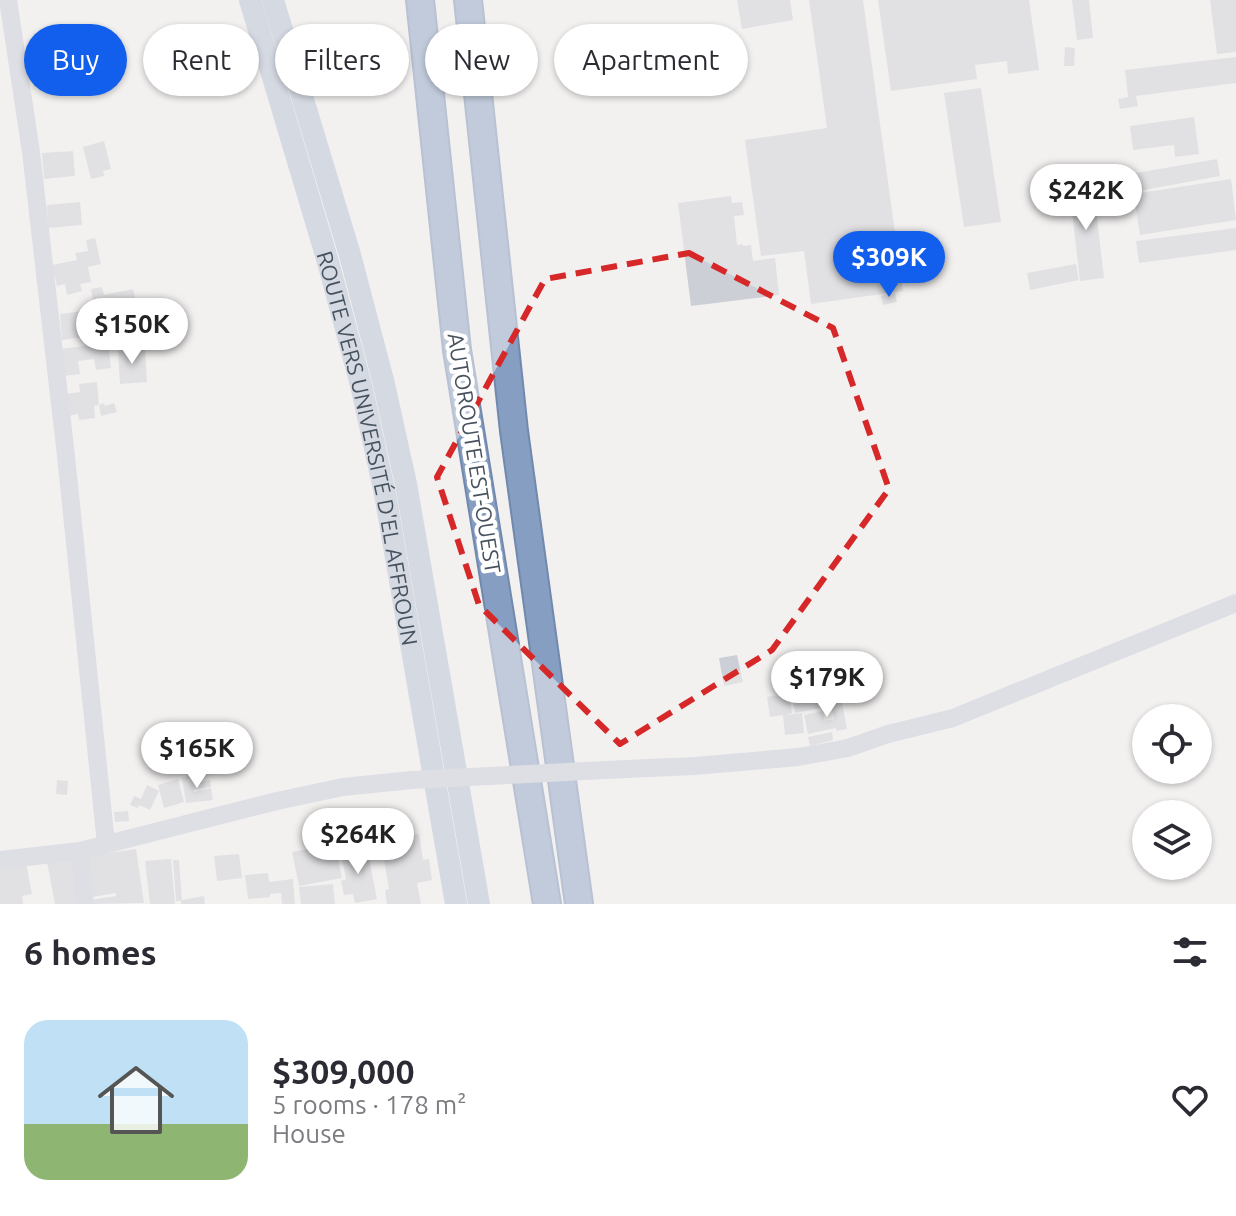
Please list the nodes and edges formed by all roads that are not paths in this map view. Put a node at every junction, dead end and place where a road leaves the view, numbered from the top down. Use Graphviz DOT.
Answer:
graph roads {
  1 [pos="8,0"];
  2 [pos="250,0"];
  3 [pos="273,0"];
  4 [pos="420,0"];
  5 [pos="468,0"];
  6 [pos="1236,603"];
  7 [pos="106,844"];
  8 [pos="80,851"];
  9 [pos="0,860"];
  10 [pos="85,904"];
  11 [pos="456,904"];
  12 [pos="479,904"];
  13 [pos="547,904"];
  14 [pos="579,904"];
  1 -- 7 [label="street"];
  2 -- 11 [label="main road, ROUTE VERS UNIVERSITÉ D'EL AFFROUN"];
  3 -- 12 [label="main road, ROUTE VERS UNIVERSITÉ D'EL AFFROUN"];
  4 -- 13 [label="highway, AUTOROUTE EST-OUEST"];
  5 -- 14 [label="highway, AUTOROUTE EST-OUEST"];
  6 -- 7 [label="street, bridge"];
  7 -- 8 [label="street"];
  8 -- 9 [label="street"];
  8 -- 10 [label="street"];
}
